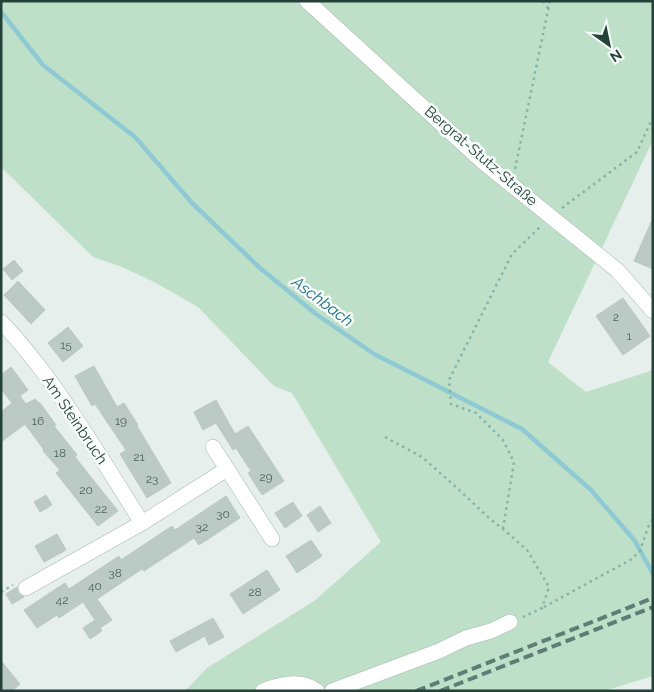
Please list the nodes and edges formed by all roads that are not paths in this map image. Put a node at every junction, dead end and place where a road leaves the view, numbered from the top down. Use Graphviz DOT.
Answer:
graph roads {
  1 [pos="307,1"];
  2 [pos="651,306"];
  3 [pos="1,322"];
  4 [pos="213,447"];
  5 [pos="227,469"];
  6 [pos="142,523"];
  7 [pos="272,539"];
  8 [pos="21,586"];
  9 [pos="510,622"];
  10 [pos="263,691"];
  11 [pos="317,691"];
  12 [pos="332,691"];
  1 -- 2 [label="street, Bergrat-Stutz-Straße"];
  3 -- 6 [label="street, Am Steinbruch"];
  4 -- 5 [label="street"];
  5 -- 6 [label="street"];
  5 -- 7 [label="street"];
  6 -- 8 [label="street"];
  9 -- 12 [label="street"];
  10 -- 11 [label="street"];
}
